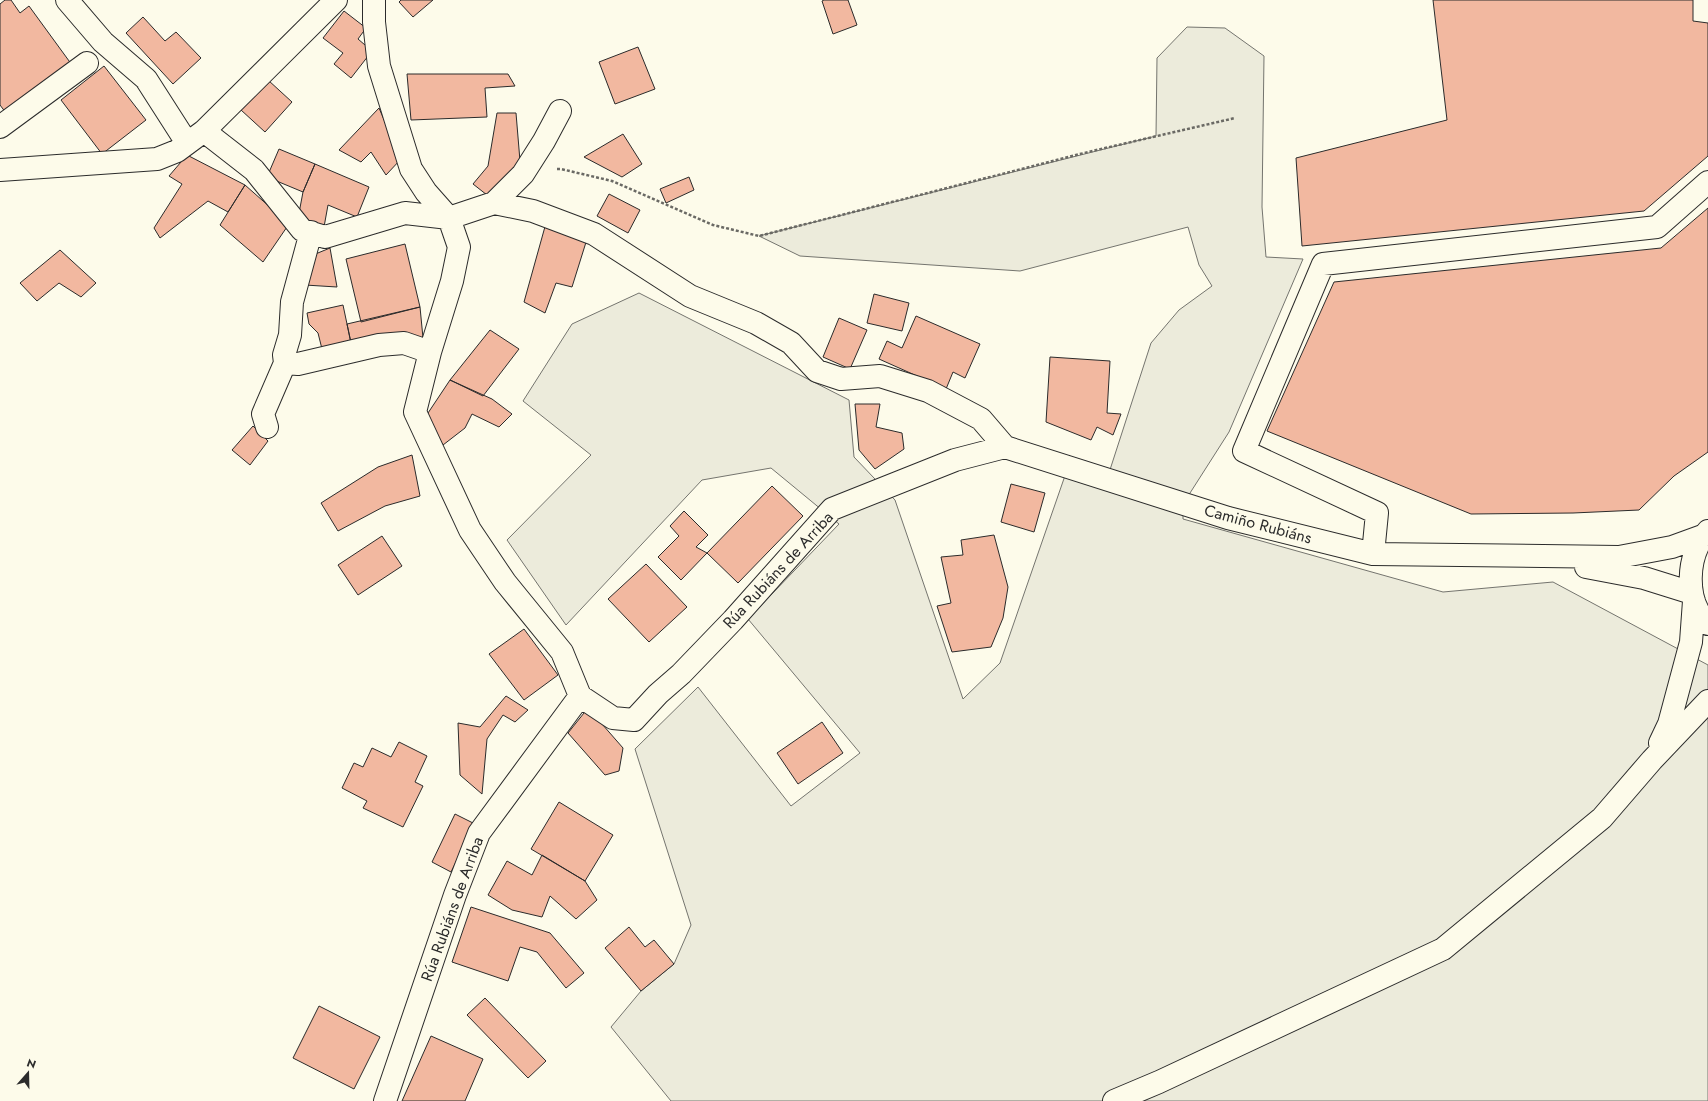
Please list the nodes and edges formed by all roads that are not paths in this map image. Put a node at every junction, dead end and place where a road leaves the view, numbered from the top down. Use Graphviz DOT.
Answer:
graph roads {
  1 [pos="67,0"];
  2 [pos="336,0"];
  3 [pos="374,0"];
  4 [pos="87,63"];
  5 [pos="560,111"];
  6 [pos="0,128"];
  7 [pos="196,137"];
  8 [pos="0,170"];
  9 [pos="1708,182"];
  10 [pos="494,202"];
  11 [pos="449,218"];
  12 [pos="311,232"];
  13 [pos="430,352"];
  14 [pos="285,363"];
  15 [pos="267,427"];
  16 [pos="1005,447"];
  17 [pos="1706,533"];
  18 [pos="1373,554"];
  19 [pos="1519,557"];
  20 [pos="1693,597"];
  21 [pos="1708,624"];
  22 [pos="580,696"];
  23 [pos="1708,701"];
  24 [pos="1652,760"];
  25 [pos="385,1101"];
  26 [pos="1114,1101"];
  1 -- 7 [label="street"];
  2 -- 7 [label="street"];
  3 -- 11 [label="street"];
  4 -- 6 [label="street"];
  5 -- 10 [label="street"];
  7 -- 8 [label="street"];
  7 -- 12 [label="street"];
  9 -- 18 [label="street"];
  10 -- 11 [label="street"];
  10 -- 16 [label="street"];
  11 -- 12 [label="street"];
  11 -- 13 [label="street"];
  12 -- 14 [label="street"];
  13 -- 14 [label="street"];
  13 -- 22 [label="street"];
  14 -- 15 [label="street"];
  16 -- 18 [label="street, Camiño Rubiáns"];
  16 -- 22 [label="street, Rúa Rubiáns de Arriba"];
  17 -- 19 [label="street"];
  17 -- 20 [label="street"];
  18 -- 19 [label="street, Camiño Rubiáns"];
  19 -- 20 [label="street"];
  20 -- 21 [label="street"];
  20 -- 24 [label="street"];
  22 -- 25 [label="street, Rúa Rubiáns de Arriba"];
  23 -- 24 [label="street"];
  24 -- 26 [label="street"];
}
